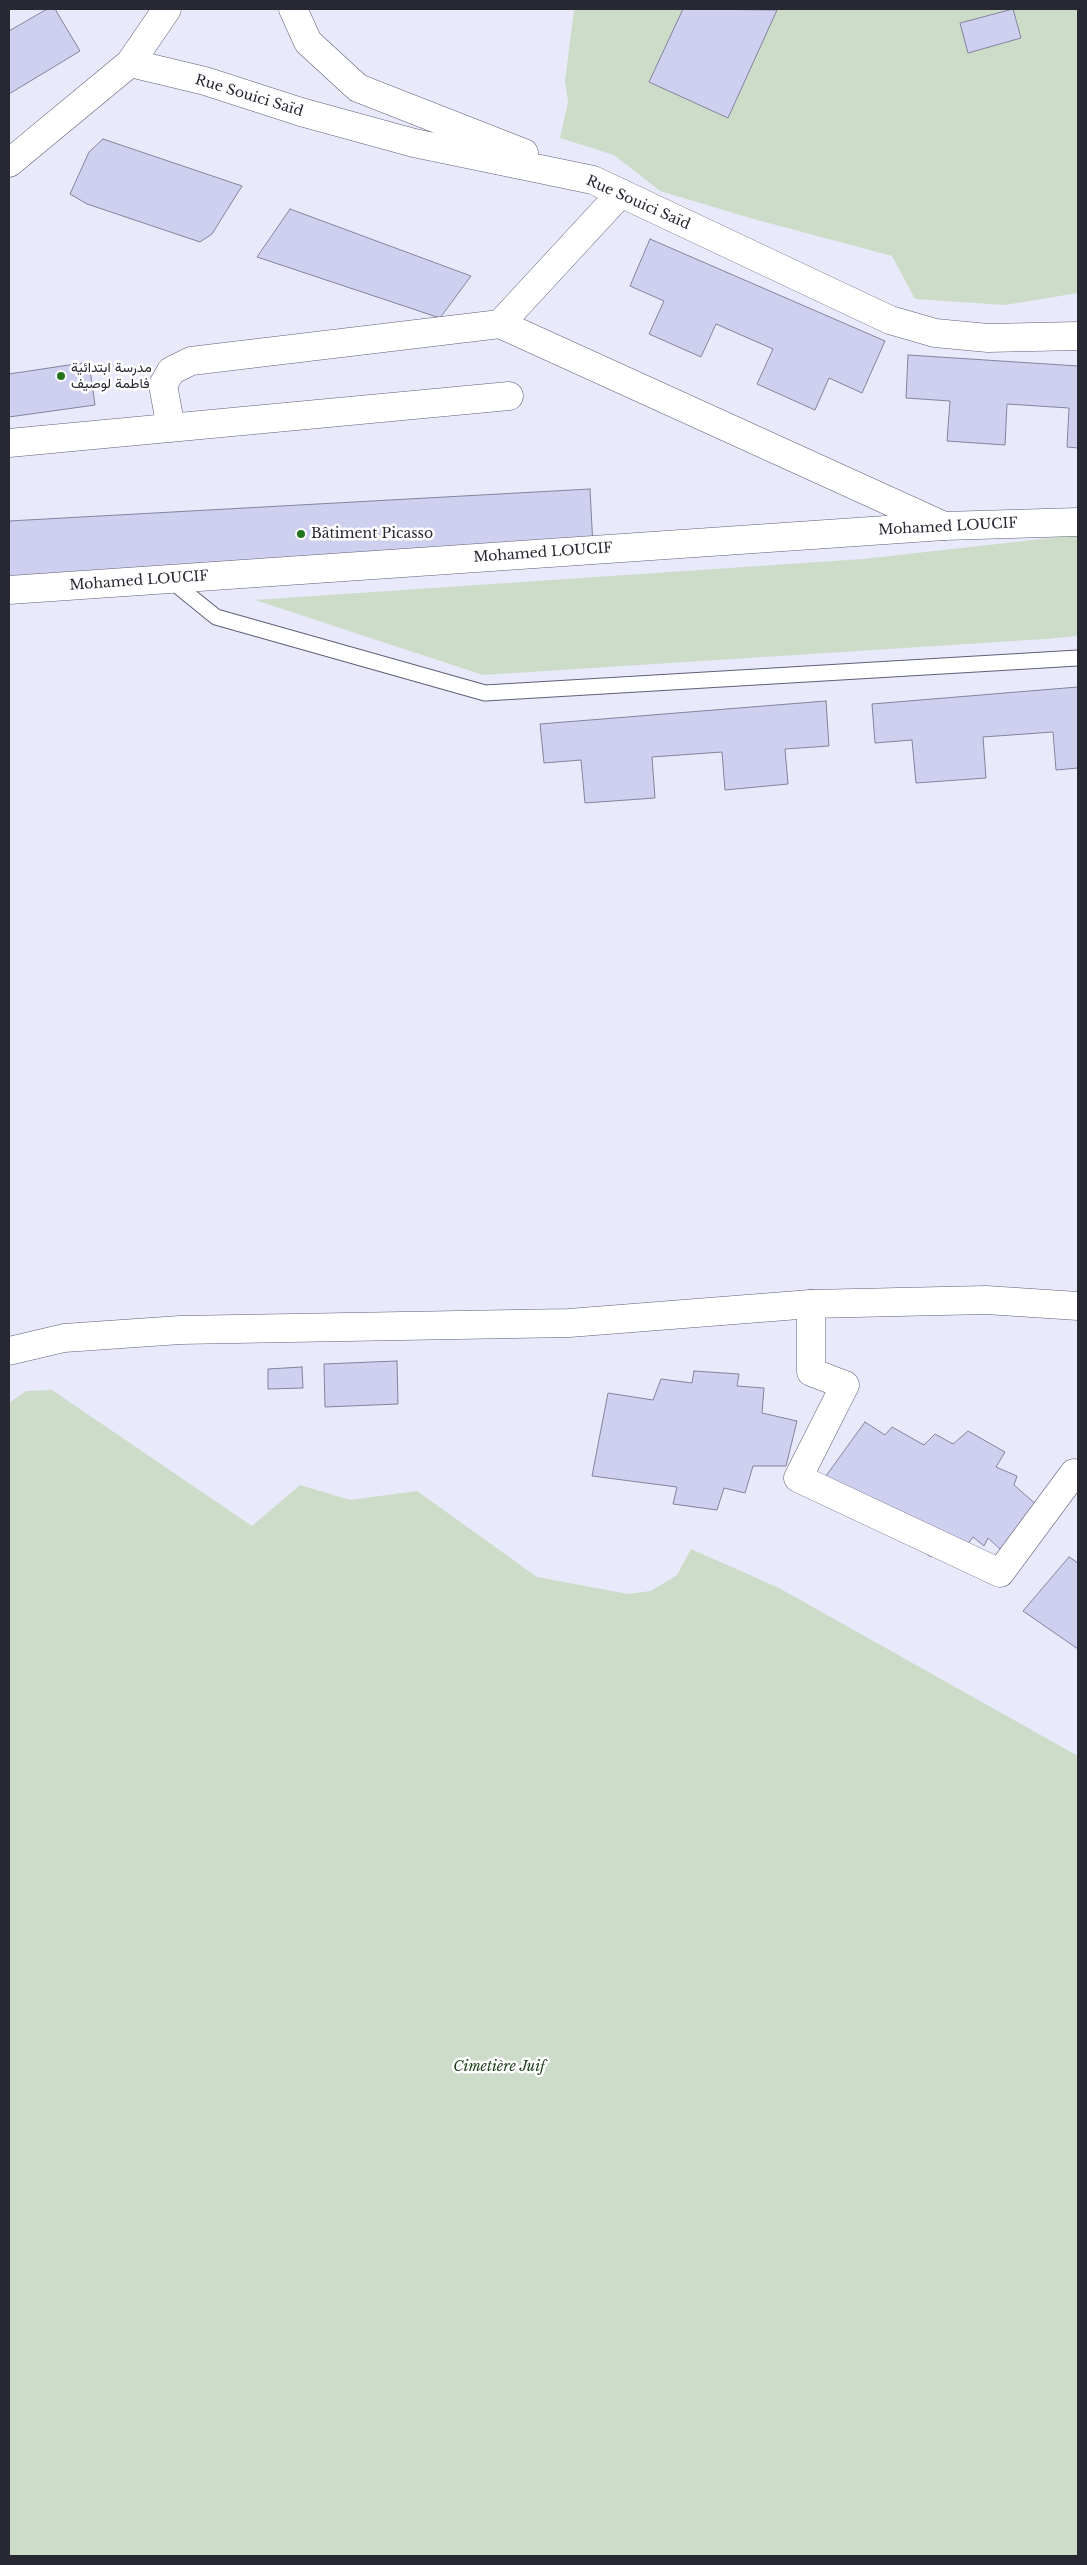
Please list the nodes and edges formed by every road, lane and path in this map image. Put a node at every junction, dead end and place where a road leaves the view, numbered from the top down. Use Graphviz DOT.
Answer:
graph roads {
  1 [pos="167,9"];
  2 [pos="293,9"];
  3 [pos="130,63"];
  4 [pos="9,164"];
  5 [pos="593,180"];
  6 [pos="621,193"];
  7 [pos="500,324"];
  8 [pos="1078,336"];
  9 [pos="509,396"];
  10 [pos="171,428"];
  11 [pos="9,443"];
  12 [pos="1078,522"];
  13 [pos="944,526"];
  14 [pos="169,579"];
  15 [pos="9,590"];
  16 [pos="1078,658"];
  17 [pos="811,1304"];
  18 [pos="1078,1306"];
  19 [pos="9,1351"];
  20 [pos="1074,1473"];
  1 -- 3 [label="main road"];
  2 -- 5 [label="main road"];
  3 -- 4 [label="main road"];
  3 -- 5 [label="main road, Rue Souici Saïd"];
  5 -- 6 [label="main road, Rue Souici Saïd"];
  6 -- 7 [label="main road"];
  6 -- 8 [label="main road, Rue Souici Saïd"];
  7 -- 10 [label="main road"];
  7 -- 13 [label="main road"];
  9 -- 10 [label="main road"];
  10 -- 11 [label="main road"];
  12 -- 13 [label="main road, Mohamed LOUCIF"];
  13 -- 14 [label="main road, Mohamed LOUCIF"];
  14 -- 15 [label="main road, Mohamed LOUCIF"];
  14 -- 16 [label="lane"];
  17 -- 18 [label="main road"];
  17 -- 19 [label="main road"];
  17 -- 20 [label="main road"];
}
